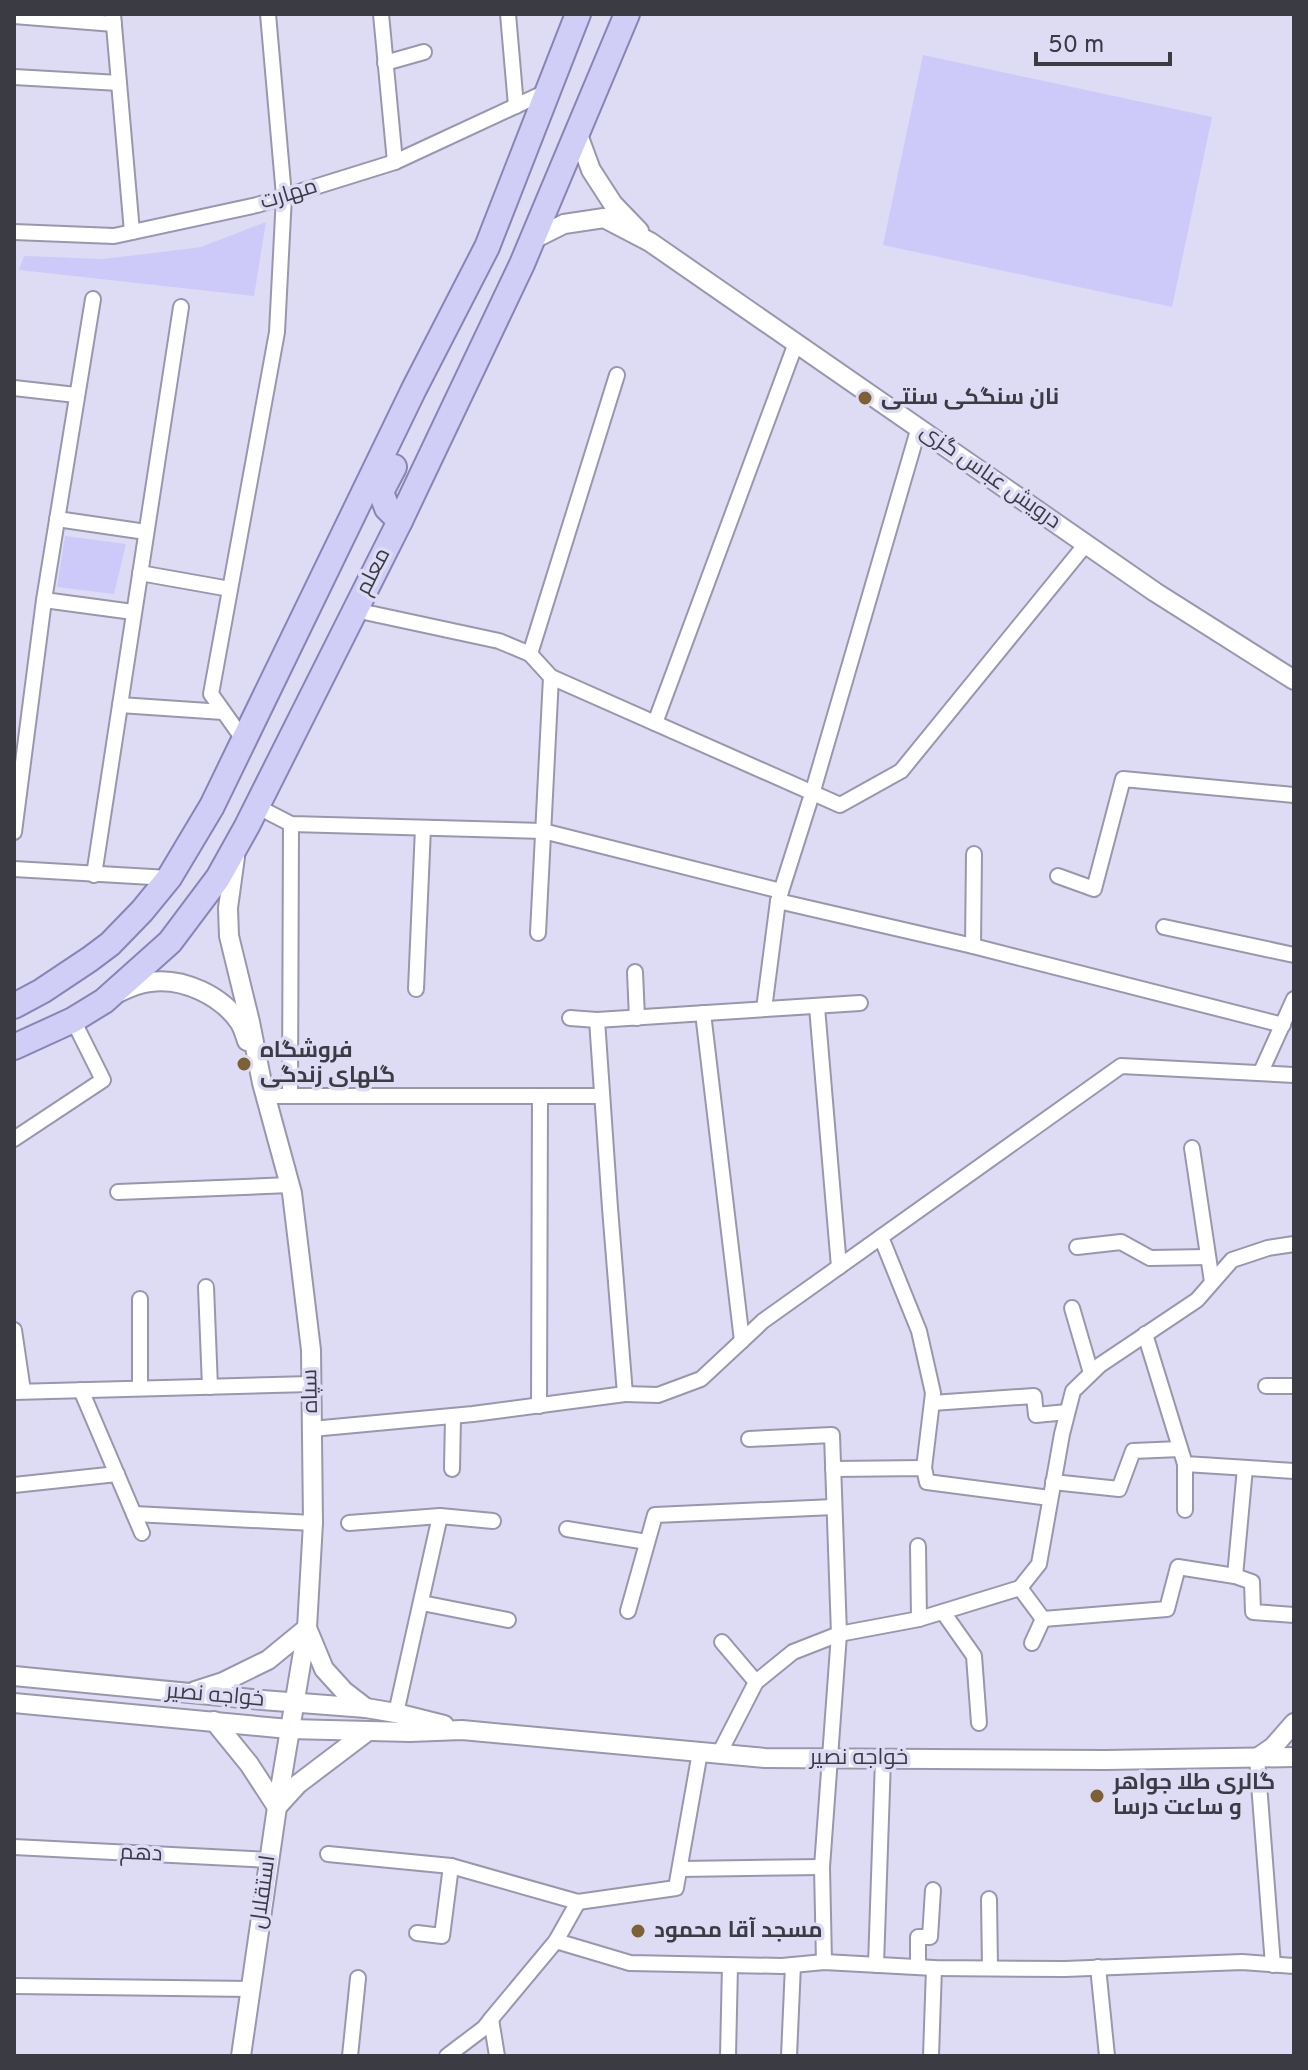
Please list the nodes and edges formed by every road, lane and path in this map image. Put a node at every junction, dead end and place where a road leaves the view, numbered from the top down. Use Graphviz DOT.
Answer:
graph roads {
  1 [pos="268,14"];
  2 [pos="381,14"];
  3 [pos="508,14"];
  4 [pos="578,14"];
  5 [pos="627,14"];
  6 [pos="14,16"];
  7 [pos="114,19"];
  8 [pos="424,52"];
  9 [pos="385,63"];
  10 [pos="14,77"];
  11 [pos="119,83"];
  12 [pos="548,91"];
  13 [pos="516,106"];
  14 [pos="577,132"];
  15 [pos="395,162"];
  16 [pos="284,196"];
  17 [pos="14,232"];
  18 [pos="132,232"];
  19 [pos="532,240"];
  20 [pos="650,242"];
  21 [pos="93,299"];
  22 [pos="181,307"];
  23 [pos="796,343"];
  24 [pos="617,375"];
  25 [pos="14,388"];
  26 [pos="414,389"];
  27 [pos="76,395"];
  28 [pos="919,427"];
  29 [pos="57,519"];
  30 [pos="400,521"];
  31 [pos="146,532"];
  32 [pos="1086,544"];
  33 [pos="140,573"];
  34 [pos="230,589"];
  35 [pos="44,600"];
  36 [pos="355,610"];
  37 [pos="133,612"];
  38 [pos="530,654"];
  39 [pos="551,677"];
  40 [pos="1294,680"];
  41 [pos="120,705"];
  42 [pos="223,712"];
  43 [pos="655,723"];
  44 [pos="243,739"];
  45 [pos="812,794"];
  46 [pos="1294,795"];
  47 [pos="256,806"];
  48 [pos="291,824"];
  49 [pos="423,828"];
  50 [pos="543,831"];
  51 [pos="14,832"];
  52 [pos="237,846"];
  53 [pos="974,854"];
  54 [pos="14,869"];
  55 [pos="94,875"];
  56 [pos="1058,876"];
  57 [pos="169,878"];
  58 [pos="779,896"];
  59 [pos="1164,927"];
  60 [pos="538,933"];
  61 [pos="973,946"];
  62 [pos="1294,955"];
  63 [pos="635,972"];
  64 [pos="416,989"];
  65 [pos="1294,999"];
  66 [pos="104,1001"];
  67 [pos="860,1003"];
  68 [pos="14,1006"];
  69 [pos="817,1007"];
  70 [pos="764,1009"];
  71 [pos="703,1013"];
  72 [pos="570,1018"];
  73 [pos="637,1018"];
  74 [pos="73,1020"];
  75 [pos="597,1020"];
  76 [pos="1283,1025"];
  77 [pos="14,1047"];
  78 [pos="1261,1072"];
  79 [pos="1294,1075"];
  80 [pos="264,1090"];
  81 [pos="290,1095"];
  82 [pos="602,1096"];
  83 [pos="540,1097"];
  84 [pos="14,1139"];
  85 [pos="1192,1148"];
  86 [pos="290,1185"];
  87 [pos="118,1192"];
  88 [pos="881,1237"];
  89 [pos="1294,1244"];
  90 [pos="1077,1247"];
  91 [pos="1208,1257"];
  92 [pos="839,1267"];
  93 [pos="1212,1282"];
  94 [pos="206,1287"];
  95 [pos="140,1299"];
  96 [pos="1072,1308"];
  97 [pos="14,1330"];
  98 [pos="1145,1334"];
  99 [pos="742,1341"];
  100 [pos="1091,1373"];
  101 [pos="311,1384"];
  102 [pos="1266,1386"];
  103 [pos="1294,1386"];
  104 [pos="210,1387"];
  105 [pos="140,1388"];
  106 [pos="81,1390"];
  107 [pos="18,1392"];
  108 [pos="625,1394"];
  109 [pos="932,1403"];
  110 [pos="539,1406"];
  111 [pos="1067,1412"];
  112 [pos="453,1416"];
  113 [pos="312,1429"];
  114 [pos="749,1439"];
  115 [pos="1183,1456"];
  116 [pos="924,1468"];
  117 [pos="1245,1468"];
  118 [pos="452,1469"];
  119 [pos="833,1469"];
  120 [pos="1294,1471"];
  121 [pos="117,1474"];
  122 [pos="1053,1482"];
  123 [pos="14,1485"];
  124 [pos="1050,1498"];
  125 [pos="834,1507"];
  126 [pos="1185,1510"];
  127 [pos="134,1514"];
  128 [pos="440,1516"];
  129 [pos="493,1521"];
  130 [pos="313,1523"];
  131 [pos="349,1523"];
  132 [pos="567,1529"];
  133 [pos="142,1533"];
  134 [pos="647,1542"];
  135 [pos="918,1546"];
  136 [pos="1235,1576"];
  137 [pos="1020,1588"];
  138 [pos="422,1603"];
  139 [pos="628,1611"];
  140 [pos="943,1612"];
  141 [pos="1294,1615"];
  142 [pos="919,1619"];
  143 [pos="1043,1619"];
  144 [pos="508,1620"];
  145 [pos="307,1628"];
  146 [pos="839,1634"];
  147 [pos="722,1642"];
  148 [pos="1032,1643"];
  149 [pos="14,1676"];
  150 [pos="756,1682"];
  151 [pos="189,1693"];
  152 [pos="293,1702"];
  153 [pos="14,1703"];
  154 [pos="366,1708"];
  155 [pos="396,1713"];
  156 [pos="214,1721"];
  157 [pos="979,1723"];
  158 [pos="1294,1723"];
  159 [pos="289,1729"];
  160 [pos="462,1730"];
  161 [pos="368,1731"];
  162 [pos="700,1752"];
  163 [pos="719,1754"];
  164 [pos="1294,1757"];
  165 [pos="831,1758"];
  166 [pos="1257,1758"];
  167 [pos="883,1759"];
  168 [pos="277,1807"];
  169 [pos="14,1847"];
  170 [pos="328,1854"];
  171 [pos="269,1860"];
  172 [pos="451,1866"];
  173 [pos="822,1867"];
  174 [pos="680,1869"];
  175 [pos="933,1890"];
  176 [pos="989,1899"];
  177 [pos="578,1902"];
  178 [pos="417,1933"];
  179 [pos="556,1941"];
  180 [pos="824,1962"];
  181 [pos="730,1965"];
  182 [pos="793,1965"];
  183 [pos="876,1965"];
  184 [pos="1273,1965"];
  185 [pos="1294,1966"];
  186 [pos="1098,1967"];
  187 [pos="926,1968"];
  188 [pos="990,1968"];
  189 [pos="358,1978"];
  190 [pos="14,1986"];
  191 [pos="251,1989"];
  192 [pos="491,2019"];
  193 [pos="241,2056"];
  194 [pos="350,2056"];
  195 [pos="447,2056"];
  196 [pos="497,2056"];
  197 [pos="728,2056"];
  198 [pos="789,2056"];
  199 [pos="931,2056"];
  200 [pos="1107,2056"];
  1 -- 16 [label="street"];
  2 -- 9 [label="street"];
  3 -- 13 [label="street"];
  4 -- 12 [label="main road, معلم"];
  5 -- 14 [label="main road, معلم"];
  6 -- 7 [label="street"];
  7 -- 11 [label="street"];
  8 -- 9 [label="street"];
  9 -- 15 [label="street"];
  10 -- 11 [label="street"];
  11 -- 18 [label="street"];
  12 -- 13 [label="street, مهارت"];
  12 -- 26 [label="main road, معلم"];
  13 -- 15 [label="street, مهارت"];
  14 -- 19 [label="main road, معلم"];
  14 -- 20 [label="street"];
  15 -- 16 [label="street, مهارت"];
  16 -- 18 [label="street, مهارت"];
  16 -- 34 [label="street"];
  17 -- 18 [label="street, مهارت"];
  19 -- 20 [label="street"];
  19 -- 30 [label="main road, معلم"];
  20 -- 23 [label="street, درویش عباس گزی"];
  21 -- 27 [label="street"];
  22 -- 31 [label="street"];
  23 -- 28 [label="street, درویش عباس گزی"];
  23 -- 43 [label="street"];
  24 -- 38 [label="street"];
  25 -- 27 [label="street"];
  26 -- 30 [label="main road"];
  26 -- 44 [label="main road, معلم"];
  27 -- 29 [label="street"];
  28 -- 32 [label="street, درویش عباس گزی"];
  28 -- 45 [label="street"];
  29 -- 31 [label="street"];
  29 -- 35 [label="street"];
  30 -- 36 [label="main road, معلم"];
  31 -- 33 [label="street"];
  32 -- 40 [label="street, درویش عباس گزی"];
  32 -- 45 [label="street"];
  33 -- 34 [label="street"];
  33 -- 37 [label="street"];
  34 -- 42 [label="street"];
  35 -- 37 [label="street"];
  35 -- 51 [label="street"];
  36 -- 38 [label="street"];
  36 -- 47 [label="main road, معلم"];
  37 -- 41 [label="street"];
  38 -- 39 [label="street"];
  39 -- 43 [label="street"];
  39 -- 50 [label="street"];
  41 -- 42 [label="street"];
  41 -- 55 [label="street"];
  42 -- 44 [label="street"];
  43 -- 45 [label="street"];
  44 -- 57 [label="main road, معلم"];
  45 -- 58 [label="street"];
  46 -- 56 [label="street"];
  47 -- 48 [label="street"];
  47 -- 52 [label="main road, معلم"];
  48 -- 49 [label="street"];
  48 -- 81 [label="street"];
  49 -- 50 [label="street"];
  49 -- 64 [label="street"];
  50 -- 58 [label="street"];
  50 -- 60 [label="street"];
  52 -- 66 [label="main road, معلم"];
  52 -- 80 [label="street"];
  53 -- 61 [label="street"];
  54 -- 55 [label="street"];
  55 -- 57 [label="street"];
  57 -- 68 [label="main road, معلم"];
  58 -- 61 [label="street"];
  58 -- 70 [label="street"];
  59 -- 62 [label="street"];
  61 -- 76 [label="street"];
  63 -- 73 [label="street"];
  65 -- 76 [label="street"];
  66 -- 74 [label="main road, معلم"];
  66 -- 80 [label="street"];
  67 -- 69 [label="street"];
  69 -- 70 [label="street"];
  69 -- 92 [label="street"];
  70 -- 71 [label="street"];
  71 -- 73 [label="street"];
  71 -- 99 [label="street"];
  72 -- 75 [label="street"];
  73 -- 75 [label="street"];
  74 -- 77 [label="main road, معلم"];
  74 -- 84 [label="street"];
  75 -- 82 [label="street"];
  76 -- 78 [label="street"];
  78 -- 79 [label="street"];
  78 -- 88 [label="street"];
  80 -- 81 [label="street"];
  80 -- 86 [label="street, سپاه"];
  81 -- 83 [label="street"];
  82 -- 83 [label="street"];
  82 -- 108 [label="street"];
  83 -- 110 [label="street"];
  85 -- 91 [label="street"];
  86 -- 87 [label="street"];
  86 -- 101 [label="street, سپاه"];
  88 -- 92 [label="street"];
  88 -- 109 [label="street"];
  89 -- 93 [label="street"];
  90 -- 91 [label="street"];
  91 -- 93 [label="street"];
  92 -- 99 [label="street"];
  93 -- 98 [label="street"];
  94 -- 104 [label="street"];
  95 -- 105 [label="street"];
  96 -- 100 [label="street"];
  97 -- 107 [label="street"];
  98 -- 100 [label="street"];
  98 -- 115 [label="street"];
  99 -- 108 [label="street"];
  100 -- 111 [label="street"];
  101 -- 104 [label="street"];
  101 -- 113 [label="street, سپاه"];
  102 -- 103 [label="street"];
  104 -- 105 [label="street"];
  105 -- 106 [label="street"];
  106 -- 107 [label="street"];
  106 -- 121 [label="street"];
  108 -- 110 [label="street"];
  109 -- 111 [label="street"];
  109 -- 116 [label="street"];
  110 -- 112 [label="street"];
  111 -- 122 [label="street"];
  112 -- 113 [label="street"];
  112 -- 118 [label="street"];
  113 -- 130 [label="street, سپاه"];
  114 -- 119 [label="street"];
  115 -- 117 [label="street"];
  115 -- 122 [label="street"];
  115 -- 126 [label="street"];
  116 -- 119 [label="street"];
  116 -- 124 [label="street"];
  117 -- 120 [label="street"];
  117 -- 136 [label="street"];
  119 -- 125 [label="street"];
  121 -- 123 [label="street"];
  121 -- 127 [label="street"];
  122 -- 124 [label="street"];
  124 -- 137 [label="street"];
  125 -- 134 [label="street"];
  125 -- 146 [label="street"];
  127 -- 130 [label="street"];
  127 -- 133 [label="street"];
  128 -- 129 [label="street"];
  128 -- 131 [label="street"];
  128 -- 138 [label="street"];
  130 -- 145 [label="street, سپاه"];
  132 -- 134 [label="street"];
  134 -- 139 [label="street"];
  135 -- 142 [label="street"];
  136 -- 141 [label="street"];
  136 -- 143 [label="street"];
  137 -- 140 [label="street"];
  137 -- 143 [label="street"];
  138 -- 144 [label="street"];
  138 -- 155 [label="street"];
  140 -- 142 [label="street"];
  140 -- 157 [label="street"];
  142 -- 146 [label="street"];
  143 -- 148 [label="street"];
  145 -- 151 [label="street"];
  145 -- 152 [label="street, سپاه"];
  145 -- 154 [label="street"];
  146 -- 150 [label="street"];
  146 -- 165 [label="street"];
  147 -- 150 [label="street"];
  149 -- 151 [label="street, خواجه نصیر"];
  150 -- 163 [label="street"];
  151 -- 152 [label="street, خواجه نصیر"];
  152 -- 154 [label="street, خواجه نصیر"];
  152 -- 159 [label="street, سپاه"];
  153 -- 156 [label="street, خواجه نصیر"];
  154 -- 155 [label="street, خواجه نصیر"];
  155 -- 160 [label="street, خواجه نصیر"];
  156 -- 159 [label="street, خواجه نصیر"];
  156 -- 168 [label="street"];
  158 -- 166 [label="street"];
  159 -- 161 [label="street, خواجه نصیر"];
  159 -- 168 [label="street, استقلال"];
  160 -- 161 [label="street, خواجه نصیر"];
  160 -- 162 [label="street, خواجه نصیر"];
  161 -- 168 [label="street"];
  162 -- 163 [label="street, خواجه نصیر"];
  162 -- 174 [label="street"];
  163 -- 165 [label="street, خواجه نصیر"];
  164 -- 166 [label="street, خواجه نصیر"];
  165 -- 167 [label="street, خواجه نصیر"];
  165 -- 173 [label="street"];
  166 -- 167 [label="street, خواجه نصیر"];
  166 -- 184 [label="street"];
  167 -- 183 [label="street"];
  168 -- 171 [label="street, استقلال"];
  169 -- 171 [label="street, دهم"];
  170 -- 172 [label="street"];
  171 -- 191 [label="street, استقلال"];
  172 -- 177 [label="street"];
  172 -- 178 [label="street"];
  173 -- 174 [label="street"];
  173 -- 180 [label="street"];
  174 -- 177 [label="street"];
  175 -- 187 [label="street"];
  176 -- 188 [label="street"];
  177 -- 179 [label="street"];
  179 -- 181 [label="street"];
  179 -- 192 [label="street"];
  180 -- 182 [label="street"];
  180 -- 183 [label="street"];
  181 -- 182 [label="street"];
  181 -- 197 [label="street"];
  182 -- 198 [label="street"];
  183 -- 187 [label="street"];
  184 -- 185 [label="street"];
  184 -- 186 [label="street"];
  186 -- 188 [label="street"];
  186 -- 200 [label="street"];
  187 -- 188 [label="street"];
  187 -- 199 [label="street"];
  189 -- 194 [label="street"];
  190 -- 191 [label="street"];
  191 -- 193 [label="street, استقلال"];
  192 -- 195 [label="street"];
  192 -- 196 [label="street"];
}
